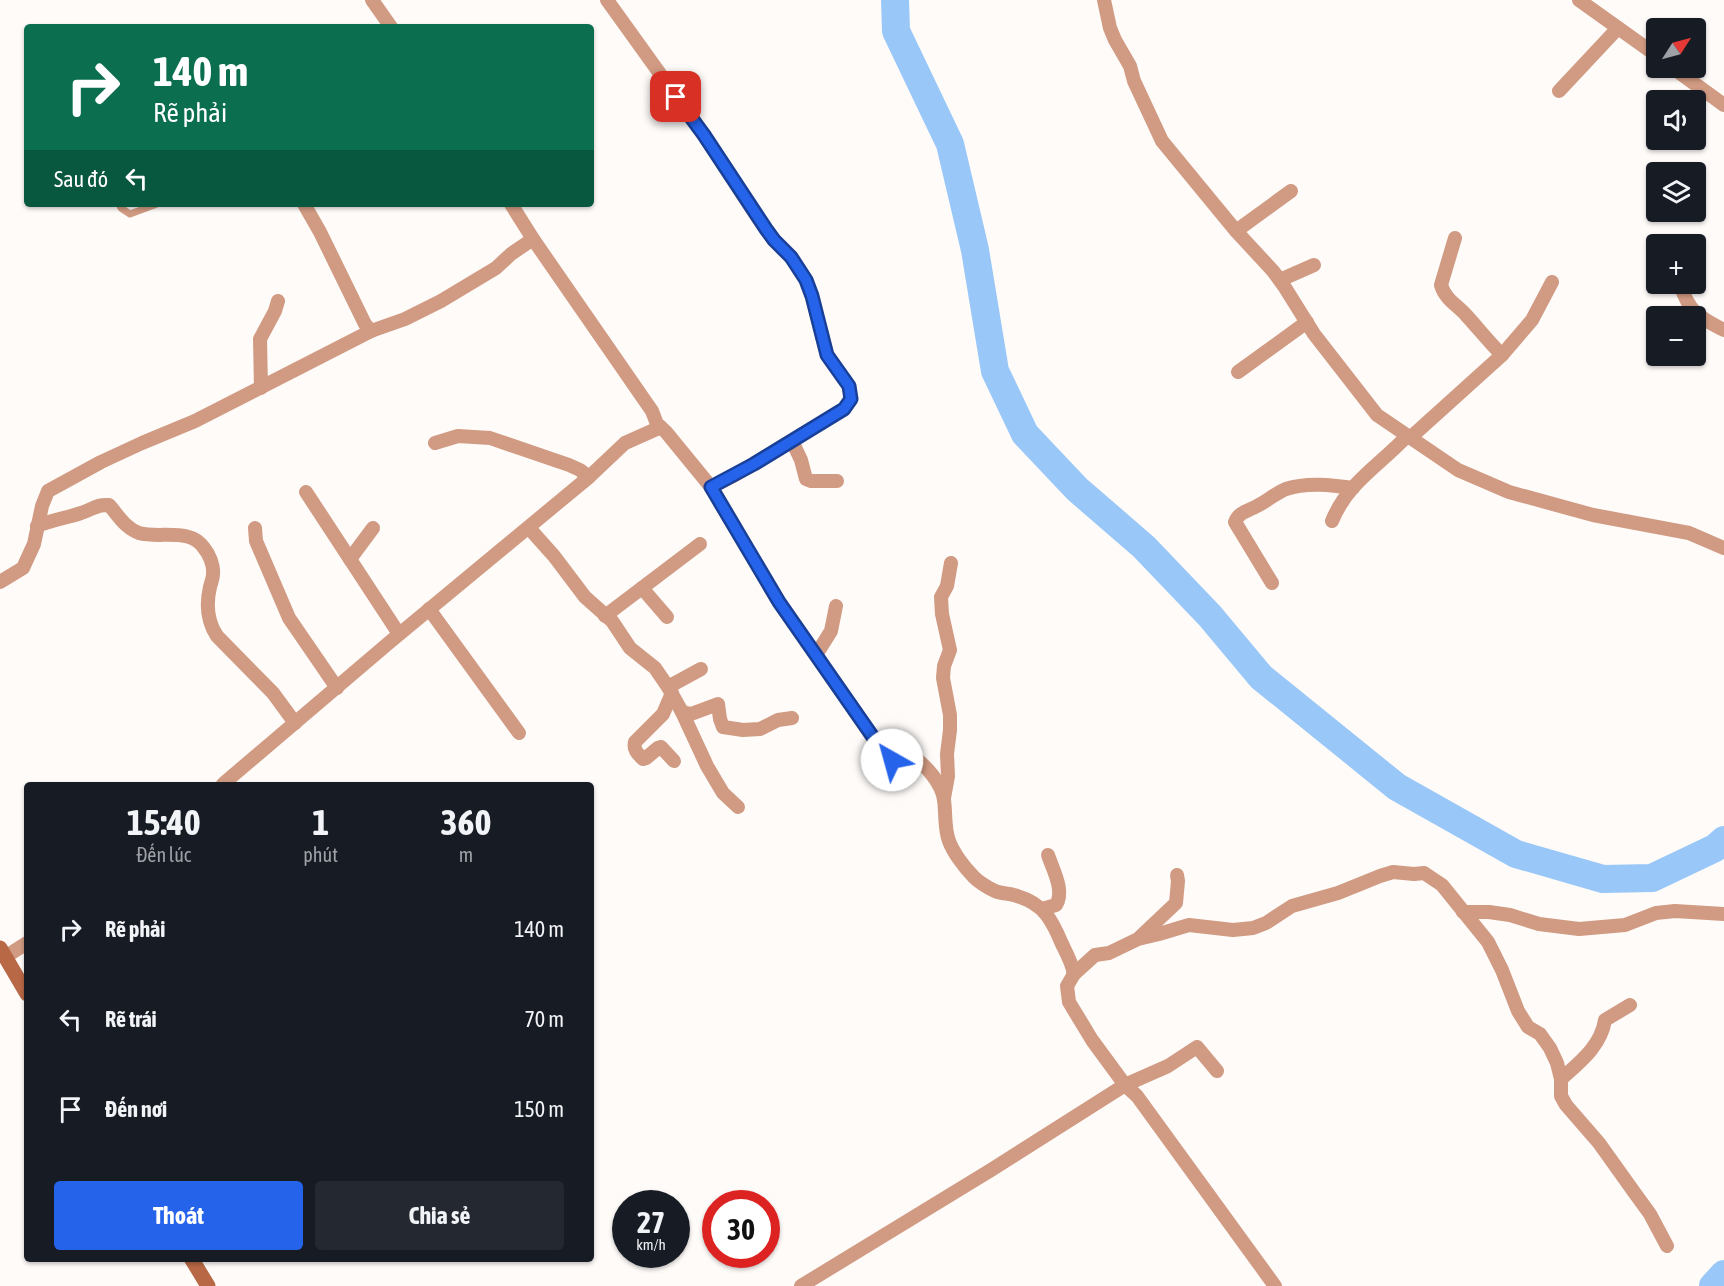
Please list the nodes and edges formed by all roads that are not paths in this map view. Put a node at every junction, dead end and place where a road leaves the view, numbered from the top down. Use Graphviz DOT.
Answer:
graph roads {
  1 [pos="372,0"];
  2 [pos="607,0"];
  3 [pos="1104,0"];
  4 [pos="1579,0"];
  5 [pos="389,24"];
  6 [pos="1618,28"];
  7 [pos="1646,48"];
  8 [pos="1687,78"];
  9 [pos="1558,91"];
  10 [pos="1724,105"];
  11 [pos="1291,191"];
  12 [pos="120,207"];
  13 [pos="149,207"];
  14 [pos="306,207"];
  15 [pos="513,207"];
  16 [pos="1236,231"];
  17 [pos="1455,238"];
  18 [pos="533,239"];
  19 [pos="1314,265"];
  20 [pos="1280,280"];
  21 [pos="1552,282"];
  22 [pos="1683,294"];
  23 [pos="278,301"];
  24 [pos="1307,322"];
  25 [pos="1724,330"];
  26 [pos="371,331"];
  27 [pos="1502,355"];
  28 [pos="1238,372"];
  29 [pos="261,388"];
  30 [pos="661,427"];
  31 [pos="1409,437"];
  32 [pos="792,441"];
  33 [pos="435,443"];
  34 [pos="589,477"];
  35 [pos="837,480"];
  36 [pos="711,487"];
  37 [pos="1353,488"];
  38 [pos="306,492"];
  39 [pos="1332,521"];
  40 [pos="37,526"];
  41 [pos="255,528"];
  42 [pos="373,528"];
  43 [pos="529,528"];
  44 [pos="700,544"];
  45 [pos="1724,548"];
  46 [pos="350,559"];
  47 [pos="951,563"];
  48 [pos="0,582"];
  49 [pos="1272,583"];
  50 [pos="642,588"];
  51 [pos="836,606"];
  52 [pos="429,609"];
  53 [pos="606,616"];
  54 [pos="667,616"];
  55 [pos="399,634"];
  56 [pos="816,655"];
  57 [pos="700,669"];
  58 [pos="337,688"];
  59 [pos="670,690"];
  60 [pos="682,712"];
  61 [pos="792,718"];
  62 [pos="295,723"];
  63 [pos="519,733"];
  64 [pos="674,761"];
  65 [pos="225,782"];
  66 [pos="944,798"];
  67 [pos="738,807"];
  68 [pos="1048,855"];
  69 [pos="1177,875"];
  70 [pos="1042,909"];
  71 [pos="1463,912"];
  72 [pos="1724,914"];
  73 [pos="1138,939"];
  74 [pos="24,944"];
  75 [pos="2,952"];
  76 [pos="1074,974"];
  77 [pos="24,989"];
  78 [pos="1630,1005"];
  79 [pos="1217,1071"];
  80 [pos="1561,1079"];
  81 [pos="1125,1085"];
  82 [pos="1667,1246"];
  83 [pos="193,1262"];
  84 [pos="208,1286"];
  85 [pos="801,1286"];
  86 [pos="1275,1286"];
  1 -- 5 [label="street"];
  2 -- 32 [label="street"];
  3 -- 16 [label="street"];
  4 -- 6 [label="street"];
  6 -- 7 [label="street"];
  6 -- 9 [label="street"];
  8 -- 10 [label="street"];
  11 -- 16 [label="street"];
  12 -- 13 [label="lane"];
  14 -- 26 [label="street"];
  15 -- 18 [label="street"];
  16 -- 20 [label="street"];
  17 -- 27 [label="street"];
  18 -- 26 [label="street"];
  18 -- 30 [label="street"];
  19 -- 20 [label="street"];
  20 -- 24 [label="street"];
  21 -- 27 [label="street"];
  22 -- 25 [label="street"];
  23 -- 29 [label="street"];
  24 -- 28 [label="street"];
  24 -- 31 [label="street"];
  26 -- 29 [label="street"];
  27 -- 31 [label="street"];
  29 -- 40 [label="street"];
  30 -- 34 [label="street"];
  30 -- 36 [label="street"];
  31 -- 37 [label="street"];
  31 -- 45 [label="street"];
  32 -- 35 [label="street"];
  32 -- 36 [label="street"];
  33 -- 34 [label="street"];
  34 -- 43 [label="street"];
  36 -- 56 [label="street"];
  37 -- 39 [label="street"];
  37 -- 49 [label="street"];
  38 -- 46 [label="street"];
  40 -- 48 [label="street"];
  40 -- 62 [label="street"];
  41 -- 58 [label="street"];
  42 -- 46 [label="street"];
  43 -- 52 [label="street"];
  43 -- 53 [label="street"];
  44 -- 50 [label="street"];
  46 -- 55 [label="street"];
  47 -- 66 [label="street"];
  50 -- 53 [label="street"];
  50 -- 54 [label="street"];
  51 -- 56 [label="street"];
  52 -- 55 [label="street"];
  52 -- 63 [label="street"];
  53 -- 59 [label="street"];
  55 -- 58 [label="street"];
  56 -- 66 [label="street"];
  57 -- 59 [label="street"];
  58 -- 62 [label="street"];
  59 -- 60 [label="street"];
  59 -- 64 [label="street"];
  60 -- 61 [label="street"];
  60 -- 67 [label="street"];
  62 -- 65 [label="street"];
  66 -- 70 [label="street"];
  68 -- 70 [label="street"];
  69 -- 73 [label="street"];
  70 -- 76 [label="street"];
  71 -- 72 [label="street"];
  71 -- 73 [label="street"];
  71 -- 80 [label="street"];
  73 -- 76 [label="street"];
  74 -- 75 [label="street"];
  75 -- 77 [label="street"];
  76 -- 81 [label="street"];
  78 -- 80 [label="street"];
  79 -- 81 [label="street"];
  80 -- 82 [label="street"];
  81 -- 85 [label="street"];
  81 -- 86 [label="street"];
  83 -- 84 [label="street"];
}
